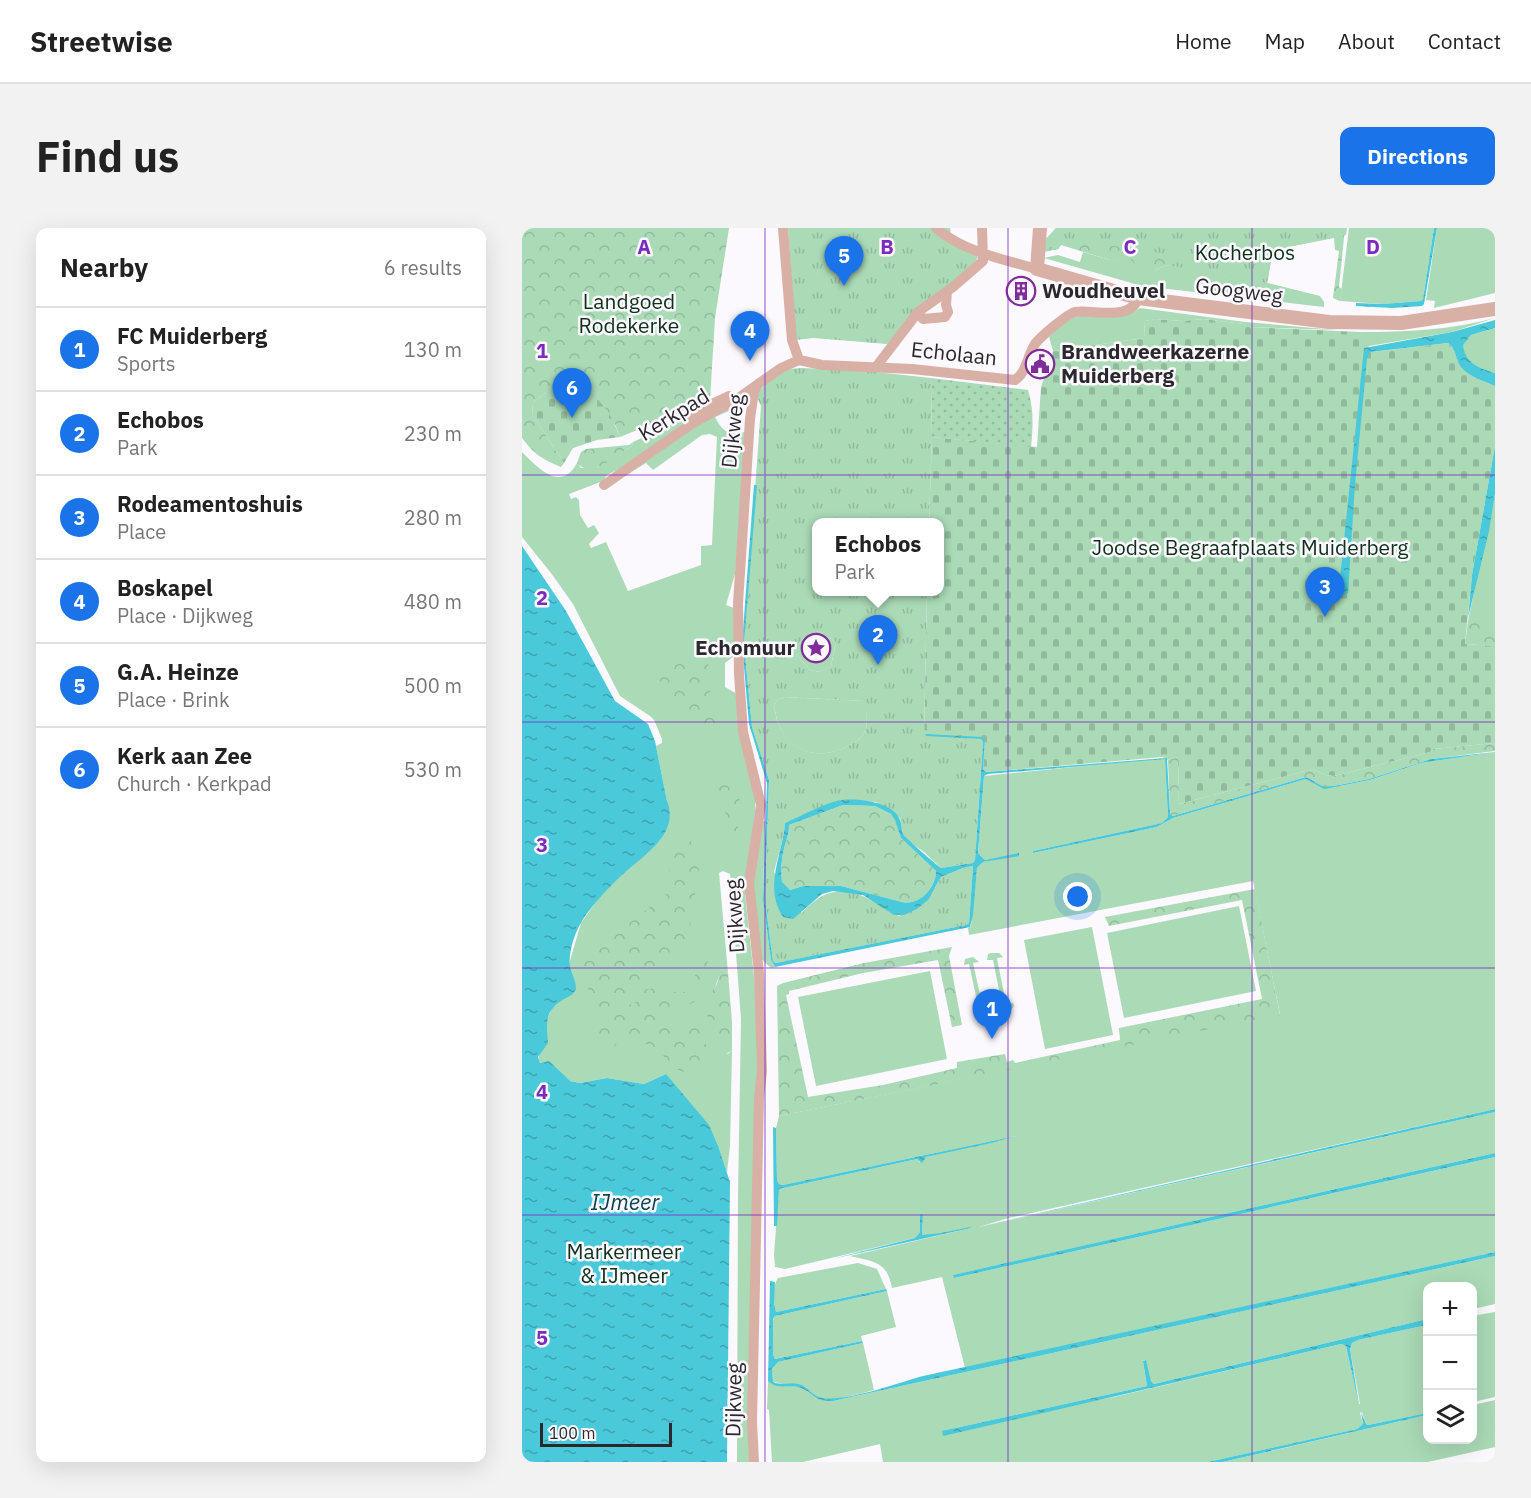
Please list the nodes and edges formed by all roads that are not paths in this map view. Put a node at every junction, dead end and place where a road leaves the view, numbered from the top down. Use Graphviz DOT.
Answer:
graph roads {
  1 [pos="783,228"];
  2 [pos="936,228"];
  3 [pos="982,228"];
  4 [pos="1040,228"];
  5 [pos="984,254"];
  6 [pos="1037,269"];
  7 [pos="947,291"];
  8 [pos="1138,298"];
  9 [pos="1495,309"];
  10 [pos="918,312"];
  11 [pos="799,360"];
  12 [pos="876,367"];
  13 [pos="759,383"];
  14 [pos="688,415"];
  15 [pos="604,486"];
  16 [pos="754,1462"];
  1 -- 11 [label="street"];
  2 -- 5 [label="street, Googweg"];
  3 -- 5 [label="street"];
  4 -- 6 [label="street"];
  5 -- 6 [label="street, Googweg"];
  5 -- 7 [label="street"];
  6 -- 8 [label="street, Googweg"];
  7 -- 10 [label="street"];
  7 -- 10 [label="street"];
  8 -- 9 [label="street, Googweg"];
  8 -- 12 [label="street, Echolaan"];
  10 -- 12 [label="street"];
  11 -- 12 [label="street, Echolaan"];
  11 -- 13 [label="street, Dijkweg"];
  13 -- 14 [label="street, Kerkpad"];
  13 -- 15 [label="street, Kerkpad"];
  13 -- 16 [label="street, Dijkweg"];
}
